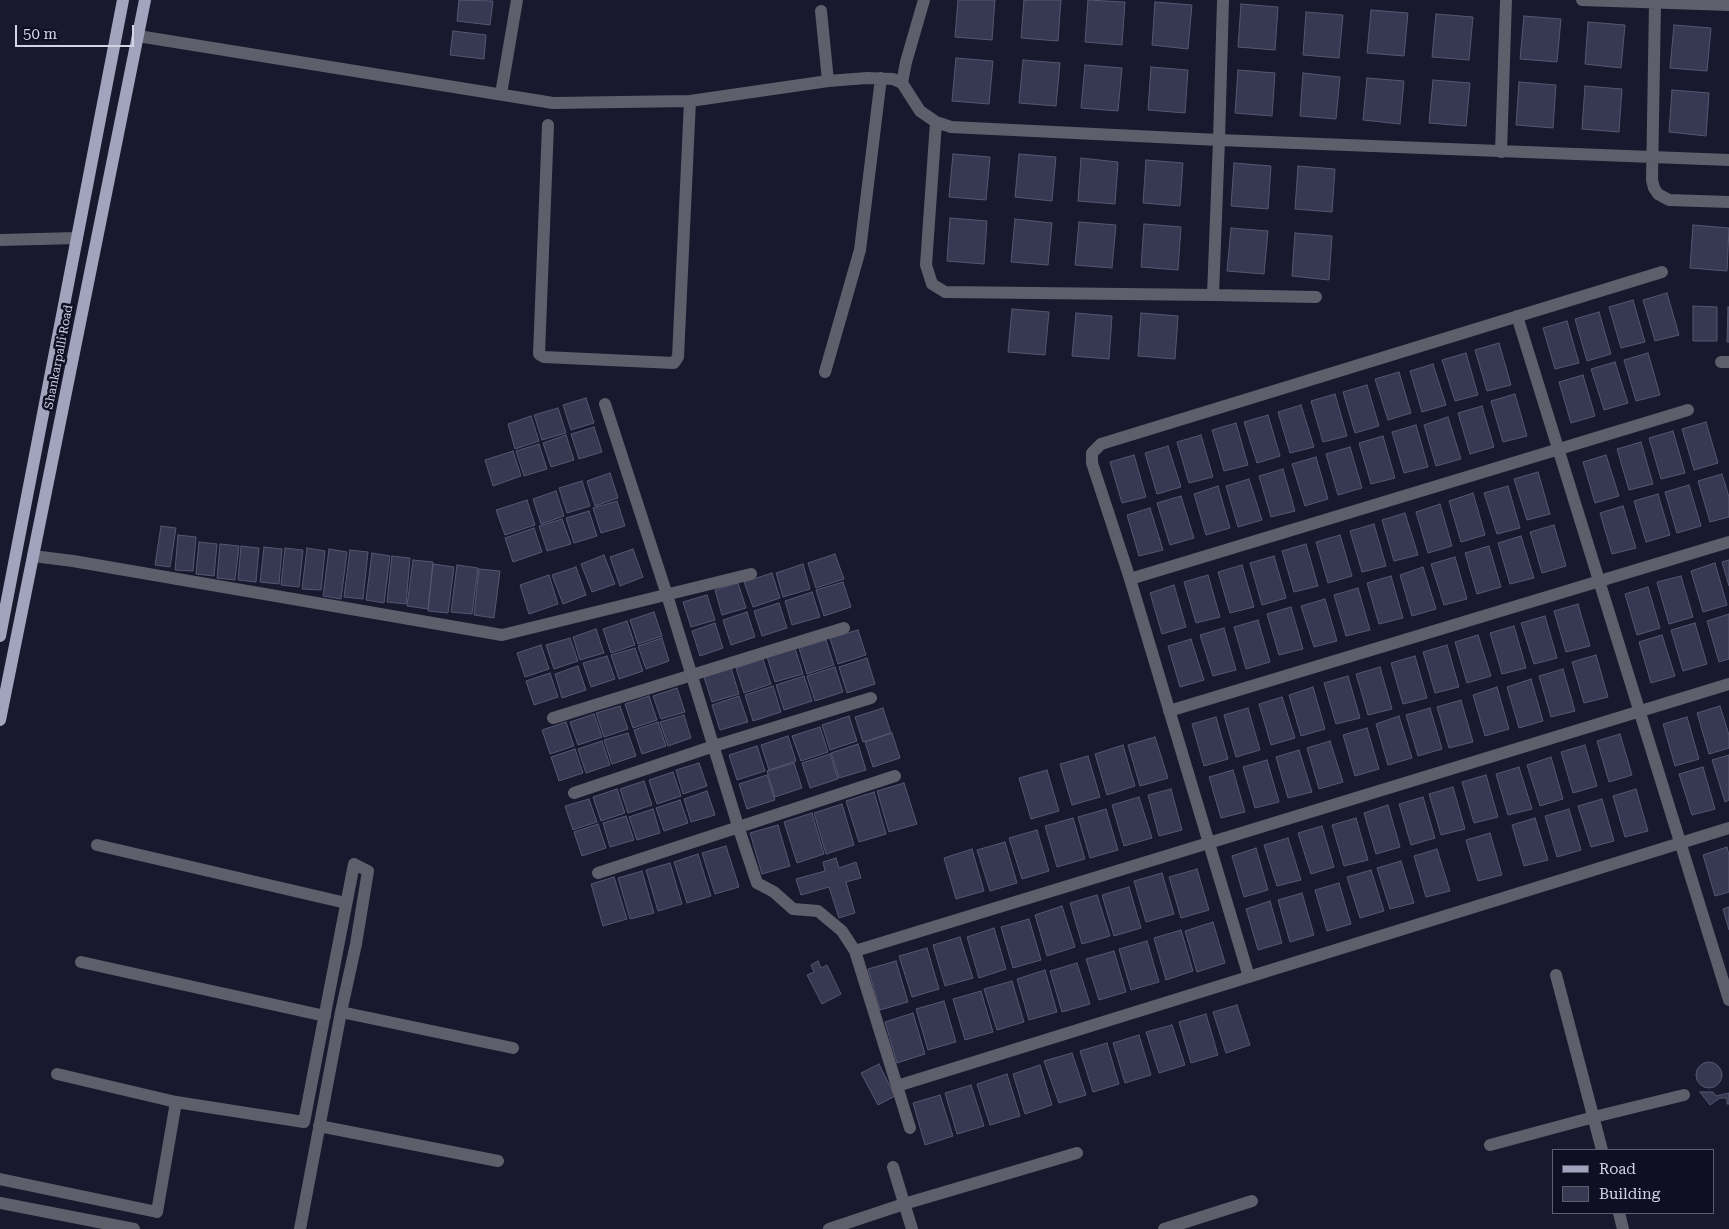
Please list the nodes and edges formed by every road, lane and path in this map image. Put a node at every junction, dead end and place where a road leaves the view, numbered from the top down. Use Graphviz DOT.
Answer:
graph roads {
  1 [pos="123,0"];
  2 [pos="145,0"];
  3 [pos="517,0"];
  4 [pos="924,0"];
  5 [pos="1223,0"];
  6 [pos="1506,0"];
  7 [pos="1582,0"];
  8 [pos="1656,2"];
  9 [pos="1729,5"];
  10 [pos="820,11"];
  11 [pos="138,36"];
  12 [pos="881,78"];
  13 [pos="828,81"];
  14 [pos="902,83"];
  15 [pos="501,94"];
  16 [pos="690,101"];
  17 [pos="936,122"];
  18 [pos="548,125"];
  19 [pos="1218,140"];
  20 [pos="1501,152"];
  21 [pos="1653,158"];
  22 [pos="1729,160"];
  23 [pos="1729,202"];
  24 [pos="76,238"];
  25 [pos="0,240"];
  26 [pos="1662,272"];
  27 [pos="1213,295"];
  28 [pos="1316,297"];
  29 [pos="1517,316"];
  30 [pos="825,372"];
  31 [pos="605,404"];
  32 [pos="1688,410"];
  33 [pos="1558,449"];
  34 [pos="1729,542"];
  35 [pos="33,556"];
  36 [pos="751,574"];
  37 [pos="1130,579"];
  38 [pos="1599,580"];
  39 [pos="668,595"];
  40 [pos="844,628"];
  41 [pos="0,636"];
  42 [pos="692,676"];
  43 [pos="1729,684"];
  44 [pos="871,698"];
  45 [pos="1169,711"];
  46 [pos="1640,712"];
  47 [pos="553,718"];
  48 [pos="0,720"];
  49 [pos="714,746"];
  50 [pos="895,776"];
  51 [pos="574,793"];
  52 [pos="738,826"];
  53 [pos="1729,828"];
  54 [pos="1680,843"];
  55 [pos="1208,844"];
  56 [pos="96,845"];
  57 [pos="598,873"];
  58 [pos="346,903"];
  59 [pos="856,951"];
  60 [pos="81,962"];
  61 [pos="1725,970"];
  62 [pos="1556,975"];
  63 [pos="1249,977"];
  64 [pos="1729,1000"];
  65 [pos="341,1012"];
  66 [pos="325,1016"];
  67 [pos="513,1048"];
  68 [pos="57,1074"];
  69 [pos="897,1086"];
  70 [pos="1684,1095"];
  71 [pos="176,1102"];
  72 [pos="1594,1117"];
  73 [pos="319,1126"];
  74 [pos="910,1128"];
  75 [pos="1490,1145"];
  76 [pos="1602,1149"];
  77 [pos="1077,1153"];
  78 [pos="498,1161"];
  79 [pos="893,1167"];
  80 [pos="0,1179"];
  81 [pos="1252,1201"];
  82 [pos="0,1203"];
  83 [pos="904,1204"];
  84 [pos="1619,1214"];
  85 [pos="134,1229"];
  86 [pos="300,1229"];
  87 [pos="829,1229"];
  88 [pos="912,1229"];
  89 [pos="1164,1229"];
  90 [pos="1623,1229"];
  1 -- 24 [label="main road, Shankarpalli Road"];
  2 -- 11 [label="main road, Shankarpalli Road"];
  3 -- 15 [label="street"];
  4 -- 14 [label="street"];
  5 -- 19 [label="street"];
  6 -- 20 [label="street"];
  7 -- 8 [label="street"];
  8 -- 9 [label="street"];
  8 -- 21 [label="street"];
  10 -- 13 [label="street"];
  11 -- 15 [label="street"];
  11 -- 35 [label="main road, Shankarpalli Road"];
  12 -- 13 [label="street"];
  12 -- 14 [label="street"];
  12 -- 30 [label="street"];
  13 -- 16 [label="street"];
  14 -- 17 [label="street"];
  15 -- 16 [label="street"];
  16 -- 18 [label="street"];
  17 -- 19 [label="street"];
  17 -- 27 [label="street"];
  19 -- 20 [label="street"];
  19 -- 27 [label="street"];
  20 -- 21 [label="street"];
  21 -- 22 [label="street"];
  21 -- 23 [label="street"];
  24 -- 25 [label="street"];
  24 -- 41 [label="main road, Shankarpalli Road"];
  26 -- 29 [label="street"];
  27 -- 28 [label="street"];
  29 -- 33 [label="street"];
  29 -- 37 [label="street"];
  31 -- 39 [label="street"];
  32 -- 33 [label="street"];
  33 -- 37 [label="street"];
  33 -- 38 [label="street"];
  34 -- 38 [label="street"];
  35 -- 39 [label="street"];
  35 -- 48 [label="main road, Shankarpalli Road"];
  36 -- 39 [label="street"];
  37 -- 45 [label="street"];
  38 -- 45 [label="street"];
  38 -- 46 [label="street"];
  39 -- 42 [label="street"];
  40 -- 42 [label="street"];
  42 -- 47 [label="street"];
  42 -- 49 [label="street"];
  43 -- 46 [label="street"];
  44 -- 49 [label="street"];
  45 -- 55 [label="street"];
  46 -- 54 [label="street"];
  46 -- 55 [label="street"];
  49 -- 51 [label="street"];
  49 -- 52 [label="street"];
  50 -- 52 [label="street"];
  52 -- 57 [label="street"];
  52 -- 59 [label="street"];
  53 -- 54 [label="street"];
  54 -- 61 [label="street"];
  54 -- 63 [label="street"];
  55 -- 59 [label="street"];
  55 -- 63 [label="street"];
  56 -- 58 [label="street"];
  58 -- 65 [label="street"];
  58 -- 66 [label="street"];
  59 -- 69 [label="street"];
  60 -- 66 [label="street"];
  61 -- 64 [label="street"];
  62 -- 72 [label="street"];
  63 -- 69 [label="street"];
  65 -- 67 [label="street"];
  65 -- 73 [label="street"];
  66 -- 71 [label="street"];
  68 -- 71 [label="street"];
  69 -- 74 [label="street"];
  70 -- 72 [label="street"];
  71 -- 80 [label="street"];
  72 -- 75 [label="street"];
  72 -- 76 [label="street"];
  73 -- 78 [label="street"];
  73 -- 86 [label="street"];
  77 -- 83 [label="street"];
  79 -- 83 [label="street"];
  81 -- 89 [label="street"];
  82 -- 85 [label="street"];
  83 -- 87 [label="street"];
  83 -- 88 [label="street"];
  84 -- 90 [label="street"];
}
